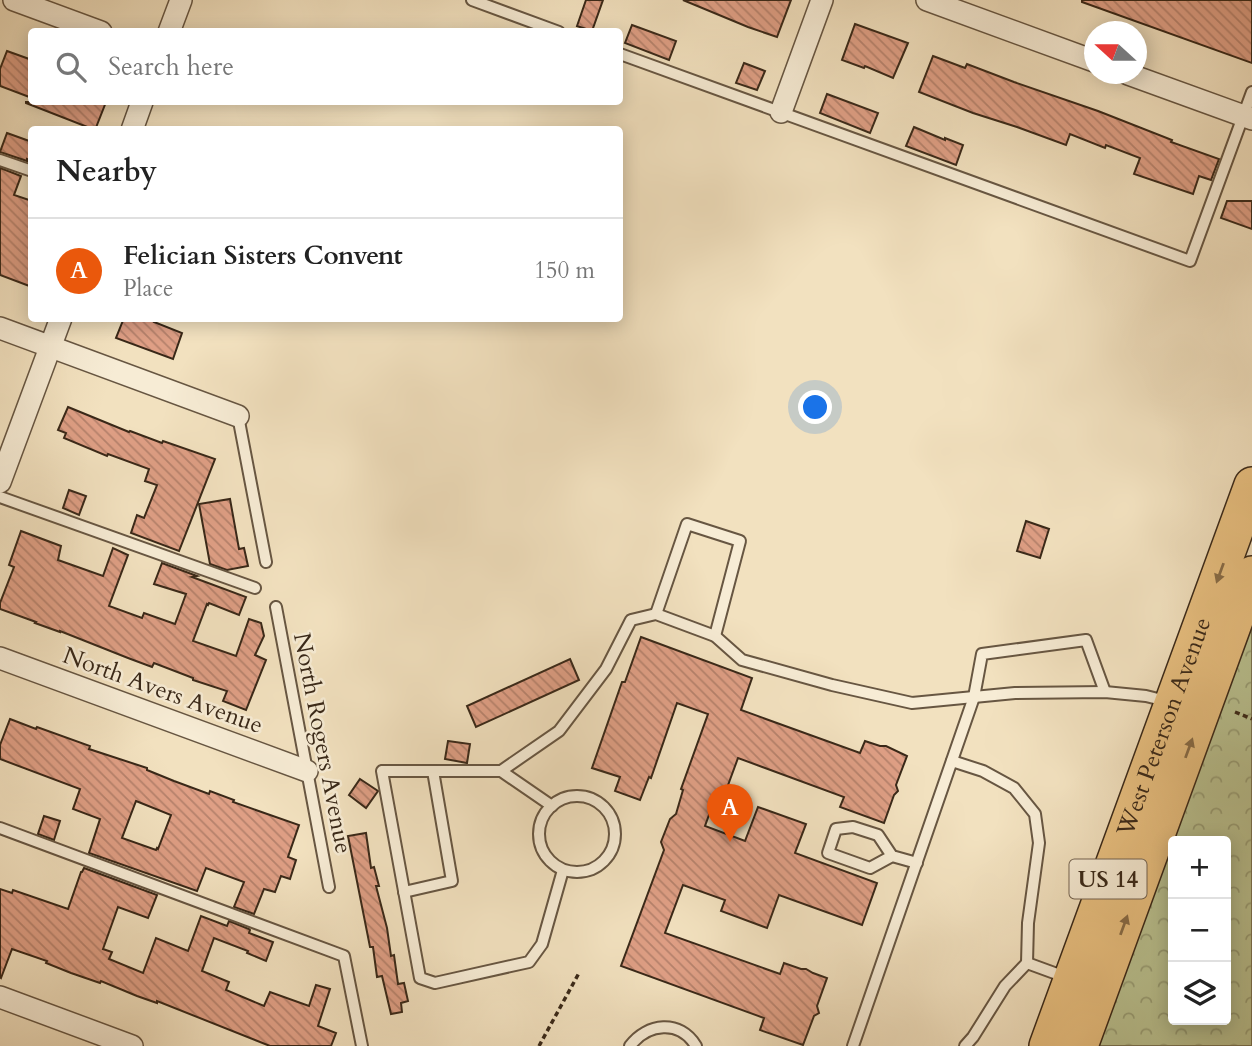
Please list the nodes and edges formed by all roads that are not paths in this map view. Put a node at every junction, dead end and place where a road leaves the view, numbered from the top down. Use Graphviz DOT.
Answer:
graph roads {
  1 [pos="14,0"];
  2 [pos="181,0"];
  3 [pos="472,0"];
  4 [pos="822,0"];
  5 [pos="926,0"];
  6 [pos="90,28"];
  7 [pos="170,28"];
  8 [pos="548,28"];
  9 [pos="623,55"];
  10 [pos="1084,57"];
  11 [pos="1147,81"];
  12 [pos="1252,92"];
  13 [pos="141,105"];
  14 [pos="781,112"];
  15 [pos="1248,117"];
  16 [pos="133,126"];
  17 [pos="0,160"];
  18 [pos="28,170"];
  19 [pos="60,322"];
  20 [pos="0,328"];
  21 [pos="51,346"];
  22 [pos="238,416"];
  23 [pos="0,482"];
  24 [pos="1252,485"];
  25 [pos="0,496"];
  26 [pos="266,562"];
  27 [pos="1252,574"];
  28 [pos="255,588"];
  29 [pos="276,607"];
  30 [pos="656,614"];
  31 [pos="715,636"];
  32 [pos="0,658"];
  33 [pos="1105,692"];
  34 [pos="974,697"];
  35 [pos="1196,709"];
  36 [pos="952,761"];
  37 [pos="307,771"];
  38 [pos="433,771"];
  39 [pos="501,771"];
  40 [pos="552,806"];
  41 [pos="0,828"];
  42 [pos="891,856"];
  43 [pos="917,863"];
  44 [pos="563,870"];
  45 [pos="329,887"];
  46 [pos="404,892"];
  47 [pos="1027,963"];
  48 [pos="1086,984"];
  49 [pos="0,997"];
  50 [pos="132,1046"];
  51 [pos="362,1046"];
  52 [pos="630,1046"];
  53 [pos="696,1046"];
  54 [pos="853,1046"];
  55 [pos="965,1046"];
  56 [pos="1047,1046"];
  57 [pos="1080,1046"];
  1 -- 6 [label="street"];
  2 -- 7 [label="street"];
  3 -- 8 [label="lane"];
  4 -- 14 [label="street"];
  5 -- 10 [label="street"];
  9 -- 14 [label="lane"];
  11 -- 15 [label="street"];
  12 -- 15 [label="lane"];
  13 -- 16 [label="street"];
  14 -- 15 [label="lane"];
  17 -- 18 [label="lane"];
  19 -- 21 [label="street"];
  20 -- 21 [label="street"];
  21 -- 22 [label="street"];
  21 -- 23 [label="street"];
  22 -- 26 [label="lane"];
  24 -- 35 [label="main road, West Peterson Avenue / US 14, one-way"];
  25 -- 28 [label="lane"];
  27 -- 35 [label="main road, West Peterson Avenue / US 14"];
  29 -- 37 [label="lane, North Rogers Avenue"];
  30 -- 31 [label="lane"];
  30 -- 31 [label="lane"];
  30 -- 39 [label="lane"];
  31 -- 34 [label="lane"];
  32 -- 37 [label="street, North Avers Avenue"];
  33 -- 34 [label="lane"];
  33 -- 34 [label="lane"];
  33 -- 35 [label="lane"];
  34 -- 36 [label="lane"];
  35 -- 48 [label="main road, West Peterson Avenue / US 14"];
  36 -- 43 [label="lane"];
  36 -- 47 [label="lane"];
  37 -- 45 [label="lane, North Rogers Avenue"];
  38 -- 39 [label="lane"];
  38 -- 46 [label="lane"];
  38 -- 46 [label="lane"];
  39 -- 40 [label="lane"];
  40 -- 44 [label="lane"];
  40 -- 44 [label="lane"];
  41 -- 51 [label="lane"];
  42 -- 42 [label="lane"];
  42 -- 43 [label="lane"];
  43 -- 54 [label="lane"];
  44 -- 46 [label="lane"];
  47 -- 48 [label="lane"];
  47 -- 55 [label="lane"];
  48 -- 56 [label="main road, West Peterson Avenue / US 14"];
  48 -- 57 [label="main road, West Peterson Avenue / US 14"];
  49 -- 50 [label="street"];
  52 -- 53 [label="lane"];
}
